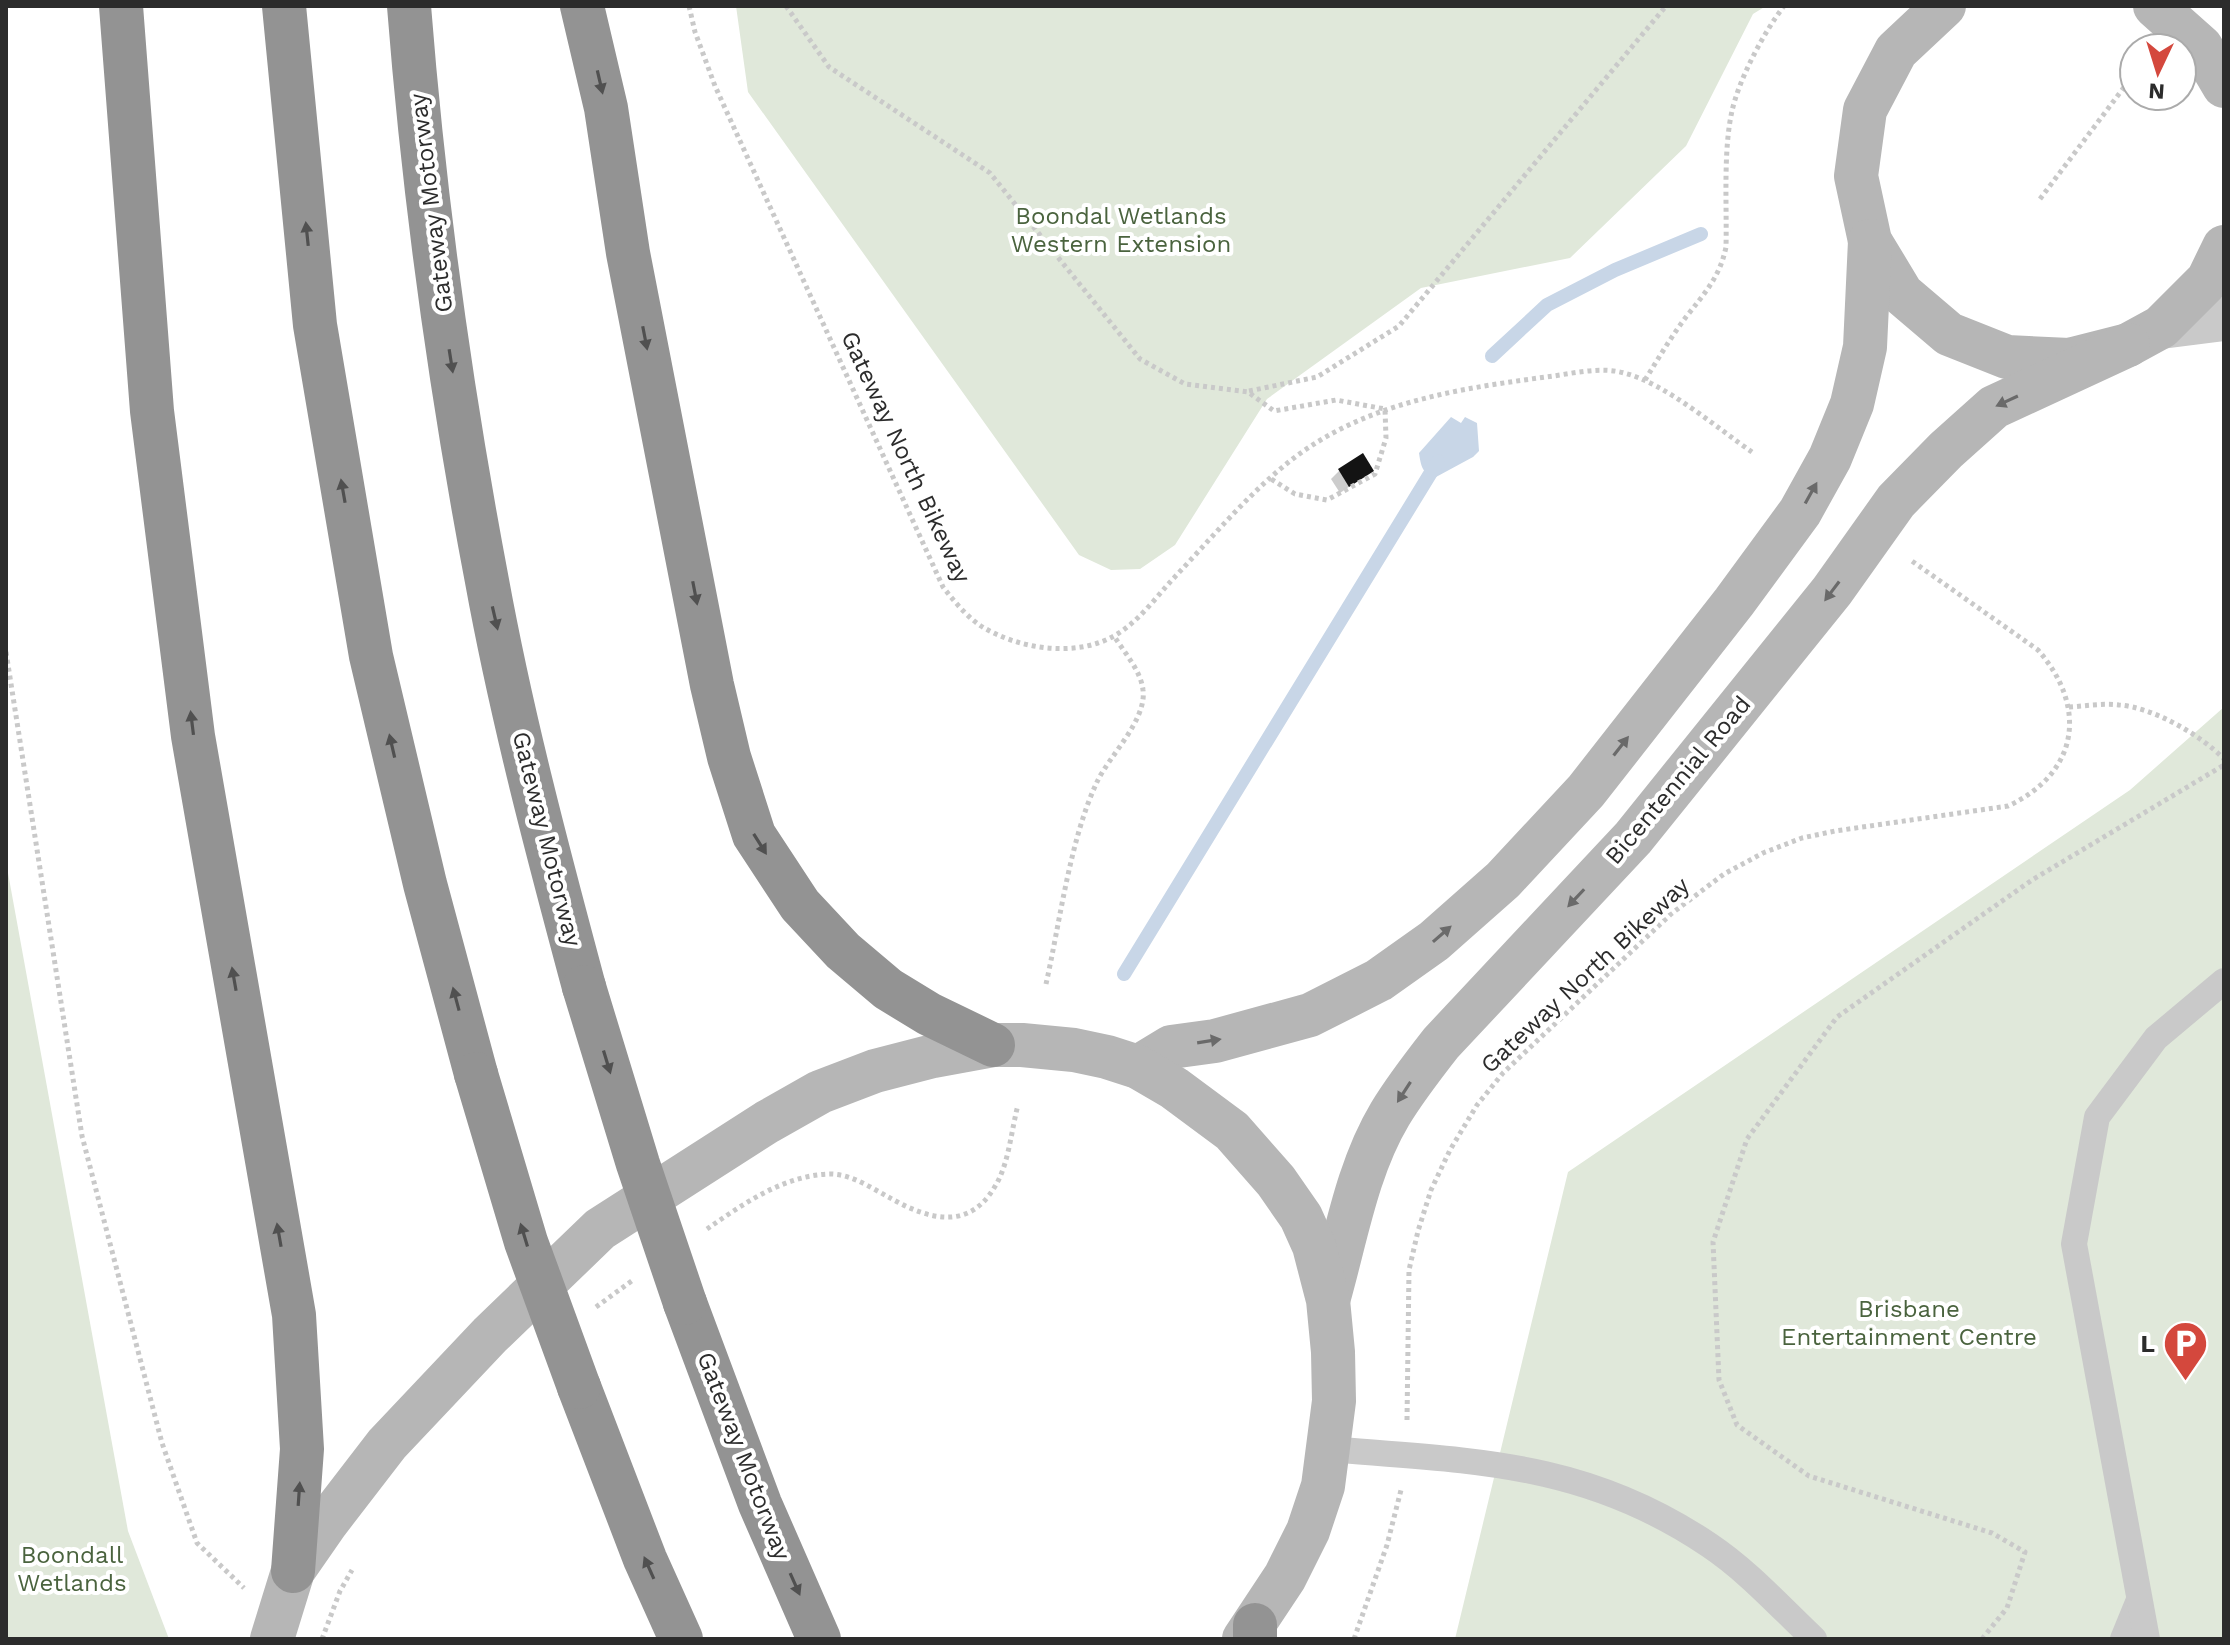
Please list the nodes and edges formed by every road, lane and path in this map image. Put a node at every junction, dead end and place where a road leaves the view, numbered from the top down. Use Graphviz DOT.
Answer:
graph roads {
  1 [pos="121,6"];
  2 [pos="284,6"];
  3 [pos="409,6"];
  4 [pos="582,6"];
  5 [pos="689,6"];
  6 [pos="786,6"];
  7 [pos="1666,6"];
  8 [pos="1784,6"];
  9 [pos="1944,6"];
  10 [pos="2155,6"];
  11 [pos="2184,6"];
  12 [pos="2201,47"];
  13 [pos="2224,86"];
  14 [pos="2118,95"];
  15 [pos="2040,199"];
  16 [pos="1870,241"];
  17 [pos="2224,247"];
  18 [pos="2224,319"];
  19 [pos="2145,336"];
  20 [pos="1645,380"];
  21 [pos="1248,392"];
  22 [pos="1385,409"];
  23 [pos="1752,452"];
  24 [pos="1271,479"];
  25 [pos="1905,557"];
  26 [pos="1114,636"];
  27 [pos="6,652"];
  28 [pos="2069,707"];
  29 [pos="2224,759"];
  30 [pos="2224,765"];
  31 [pos="2224,981"];
  32 [pos="1046,984"];
  33 [pos="993,1045"];
  34 [pos="1138,1067"];
  35 [pos="1328,1300"];
  36 [pos="1329,1449"];
  37 [pos="1405,1455"];
  38 [pos="293,1571"];
  39 [pos="2139,1600"];
  40 [pos="274,1629"];
  41 [pos="1252,1634"];
  42 [pos="681,1639"];
  43 [pos="819,1639"];
  44 [pos="1354,1639"];
  45 [pos="1814,1639"];
  46 [pos="1982,1639"];
  47 [pos="2123,1639"];
  48 [pos="2147,1639"];
  38 -- 1 [label="highway, one-way"];
  42 -- 2 [label="highway, one-way, bridge"];
  3 -- 43 [label="highway, Gateway Motorway, one-way, bridge"];
  4 -- 33 [label="highway, one-way"];
  5 -- 26 [label="path, Gateway North Bikeway"];
  6 -- 21 [label="path"];
  7 -- 21 [label="path"];
  8 -- 20 [label="path"];
  9 -- 16 [label="main road"];
  10 -- 12 [label="main road"];
  11 -- 12 [label="main road"];
  12 -- 13 [label="main road"];
  14 -- 15 [label="path"];
  16 -- 19 [label="main road"];
  34 -- 16 [label="main road, one-way"];
  17 -- 19 [label="main road, Bicentennial Road"];
  18 -- 19 [label="street"];
  19 -- 35 [label="main road, Bicentennial Road, one-way"];
  20 -- 22 [label="path, Gateway North Bikeway"];
  20 -- 23 [label="path, Gateway North Bikeway"];
  21 -- 22 [label="path"];
  22 -- 24 [label="path, Gateway North Bikeway"];
  22 -- 24 [label="path"];
  24 -- 26 [label="path, Gateway North Bikeway"];
  25 -- 28 [label="path, Gateway North Bikeway"];
  26 -- 32 [label="path"];
  27 -- 40 [label="path"];
  28 -- 29 [label="path"];
  28 -- 37 [label="path, Gateway North Bikeway"];
  30 -- 46 [label="path"];
  31 -- 39 [label="lane"];
  33 -- 34 [label="main road"];
  33 -- 38 [label="main road"];
  34 -- 35 [label="main road"];
  35 -- 36 [label="main road"];
  36 -- 37 [label="lane"];
  36 -- 41 [label="main road"];
  37 -- 44 [label="path, Gateway North Bikeway"];
  37 -- 45 [label="lane"];
  38 -- 40 [label="main road"];
  39 -- 47 [label="lane"];
  39 -- 48 [label="lane"];
}
